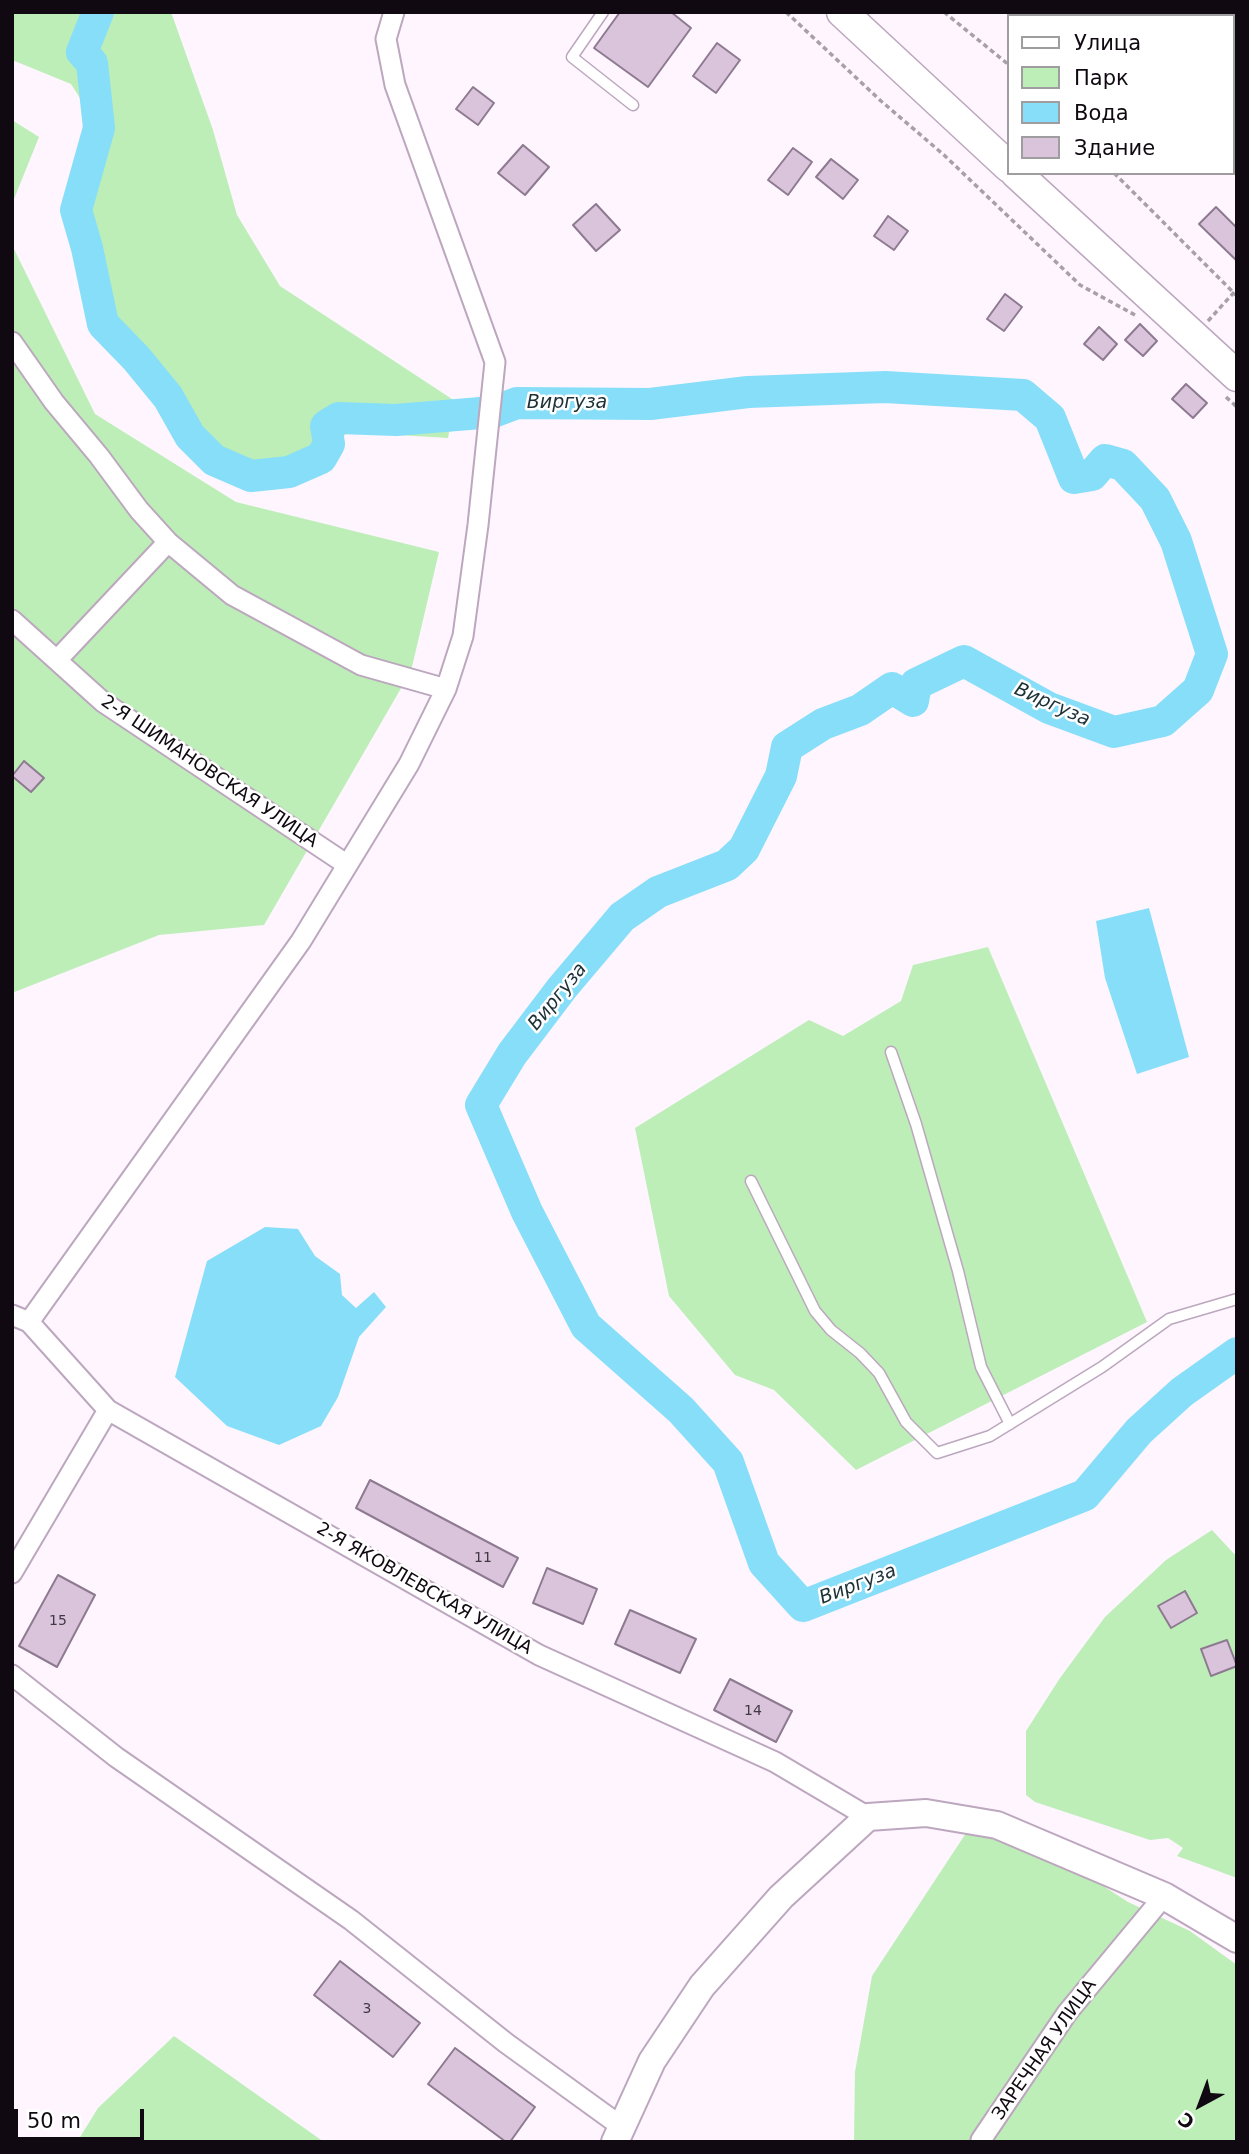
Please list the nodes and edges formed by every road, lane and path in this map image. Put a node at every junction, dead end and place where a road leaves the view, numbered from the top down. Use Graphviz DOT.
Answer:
graph roads {
  1 [pos="603,12"];
  2 [pos="786,12"];
  3 [pos="842,12"];
  4 [pos="944,12"];
  5 [pos="393,13"];
  6 [pos="1007,63"];
  7 [pos="633,106"];
  8 [pos="1007,165"];
  9 [pos="1018,175"];
  10 [pos="1116,175"];
  11 [pos="1236,292"];
  12 [pos="1143,320"];
  13 [pos="1192,336"];
  14 [pos="12,342"];
  15 [pos="1227,383"];
  16 [pos="1237,407"];
  17 [pos="168,542"];
  18 [pos="12,620"];
  19 [pos="57,660"];
  20 [pos="446,689"];
  21 [pos="346,864"];
  22 [pos="891,1052"];
  23 [pos="751,1181"];
  24 [pos="1237,1299"];
  25 [pos="20,1318"];
  26 [pos="108,1410"];
  27 [pos="1010,1424"];
  28 [pos="12,1573"];
  29 [pos="12,1675"];
  30 [pos="868,1816"];
  31 [pos="1164,1896"];
  32 [pos="1237,1939"];
  33 [pos="618,2134"];
  34 [pos="981,2140"];
  1 -- 7 [label="lane"];
  2 -- 12 [label="path"];
  3 -- 8 [label="main road"];
  4 -- 6 [label="path"];
  5 -- 20 [label="street"];
  9 -- 13 [label="main road"];
  10 -- 11 [label="path"];
  11 -- 13 [label="path"];
  13 -- 15 [label="main road"];
  14 -- 17 [label="street"];
  15 -- 16 [label="path"];
  17 -- 19 [label="street"];
  17 -- 20 [label="street"];
  18 -- 19 [label="street, 2-Я ШИМАНОВСКАЯ УЛИЦА"];
  19 -- 21 [label="street, 2-Я ШИМАНОВСКАЯ УЛИЦА"];
  20 -- 21 [label="street"];
  21 -- 25 [label="street"];
  22 -- 27 [label="lane"];
  23 -- 27 [label="lane"];
  24 -- 27 [label="lane"];
  25 -- 26 [label="street, 2-Я ЯКОВЛЕВСКАЯ УЛИЦА"];
  26 -- 28 [label="street"];
  26 -- 30 [label="street, 2-Я ЯКОВЛЕВСКАЯ УЛИЦА"];
  29 -- 33 [label="street"];
  30 -- 31 [label="street"];
  30 -- 33 [label="street"];
  31 -- 32 [label="street"];
  31 -- 34 [label="street, ЗАРЕЧНАЯ УЛИЦА"];
}
